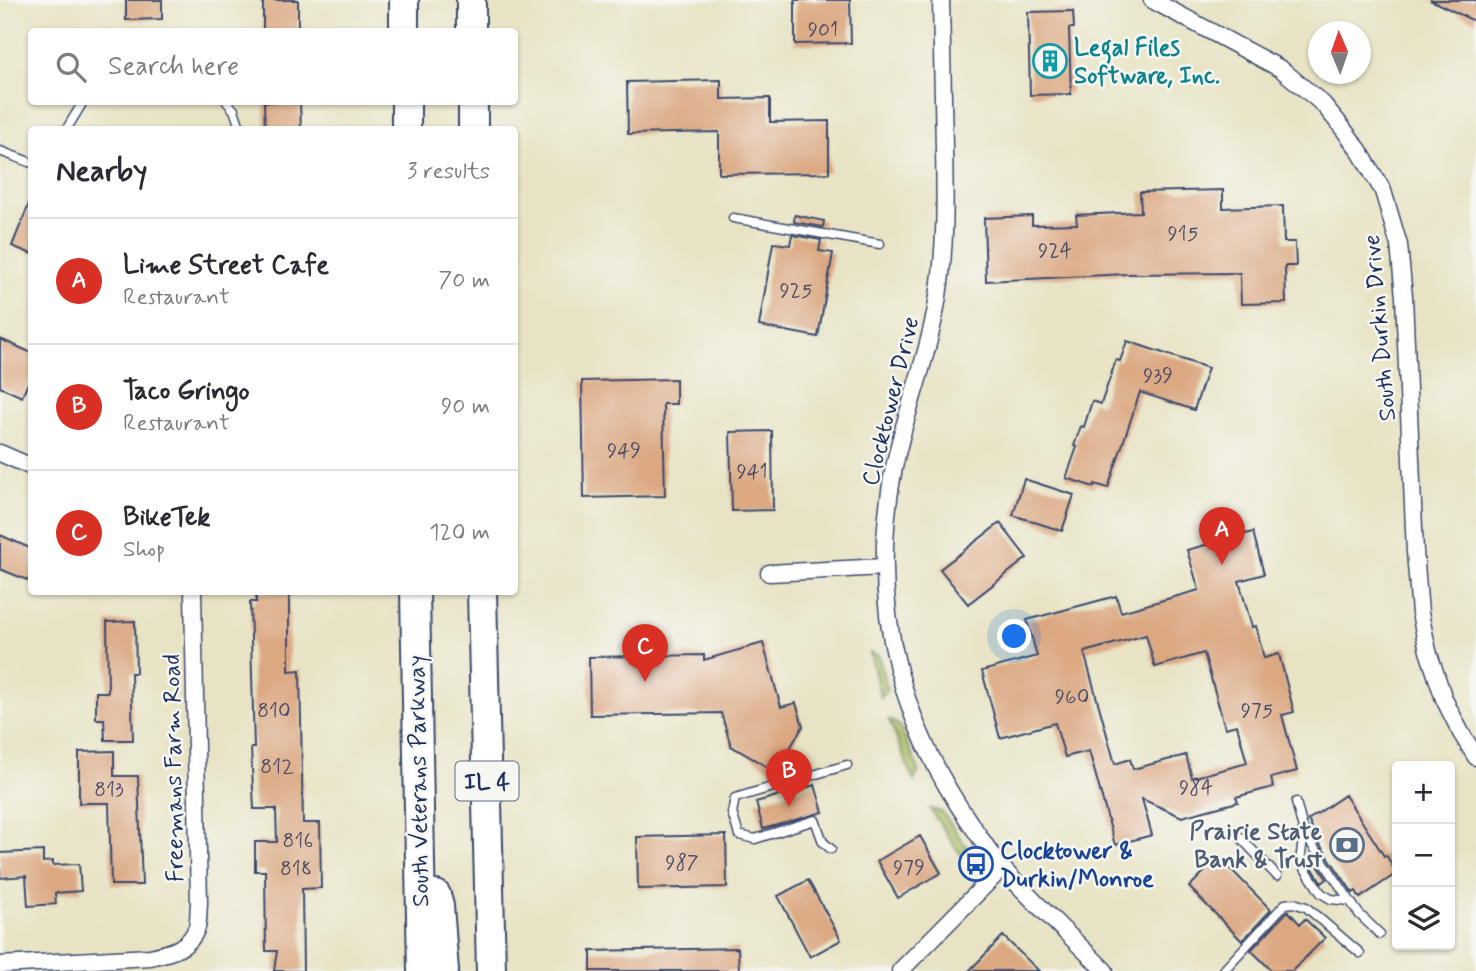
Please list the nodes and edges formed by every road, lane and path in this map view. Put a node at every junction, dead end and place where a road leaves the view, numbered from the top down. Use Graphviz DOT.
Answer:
graph roads {
  1 [pos="404,0"];
  2 [pos="471,0"];
  3 [pos="941,0"];
  4 [pos="1152,0"];
  5 [pos="404,28"];
  6 [pos="471,28"];
  7 [pos="81,105"];
  8 [pos="230,105"];
  9 [pos="406,105"];
  10 [pos="472,105"];
  11 [pos="68,126"];
  12 [pos="240,126"];
  13 [pos="406,126"];
  14 [pos="473,126"];
  15 [pos="0,151"];
  16 [pos="28,162"];
  17 [pos="733,218"];
  18 [pos="880,244"];
  19 [pos="0,453"];
  20 [pos="28,465"];
  21 [pos="884,567"];
  22 [pos="769,573"];
  23 [pos="193,595"];
  24 [pos="415,595"];
  25 [pos="482,595"];
  26 [pos="1476,757"];
  27 [pos="847,765"];
  28 [pos="1296,802"];
  29 [pos="419,828"];
  30 [pos="1304,833"];
  31 [pos="1239,836"];
  32 [pos="831,849"];
  33 [pos="1002,869"];
  34 [pos="1277,876"];
  35 [pos="1350,901"];
  36 [pos="421,916"];
  37 [pos="1380,934"];
  38 [pos="1360,953"];
  39 [pos="0,965"];
  40 [pos="409,971"];
  41 [pos="422,971"];
  42 [pos="444,971"];
  43 [pos="491,971"];
  44 [pos="900,971"];
  45 [pos="1105,971"];
  46 [pos="1223,971"];
  1 -- 5 [label="highway"];
  2 -- 6 [label="highway"];
  3 -- 21 [label="street, Clocktower Drive"];
  4 -- 26 [label="street, South Durkin Drive"];
  7 -- 11 [label="lane"];
  8 -- 12 [label="lane"];
  9 -- 13 [label="highway"];
  10 -- 14 [label="highway"];
  15 -- 16 [label="lane"];
  17 -- 18 [label="lane"];
  19 -- 20 [label="street"];
  21 -- 22 [label="street"];
  21 -- 33 [label="street, Clocktower Drive"];
  23 -- 39 [label="street, Freemans Farm Road"];
  24 -- 29 [label="highway, South Veterans Parkway"];
  25 -- 43 [label="highway, IL 4"];
  27 -- 32 [label="lane"];
  28 -- 30 [label="lane"];
  29 -- 36 [label="highway, South Veterans Parkway"];
  29 -- 42 [label="highway"];
  30 -- 35 [label="lane"];
  30 -- 35 [label="lane"];
  31 -- 34 [label="lane"];
  33 -- 44 [label="street"];
  33 -- 45 [label="street, Clocktower Drive"];
  35 -- 37 [label="lane"];
  36 -- 40 [label="highway"];
  36 -- 41 [label="highway, South Veterans Parkway"];
  38 -- 46 [label="lane"];
}
